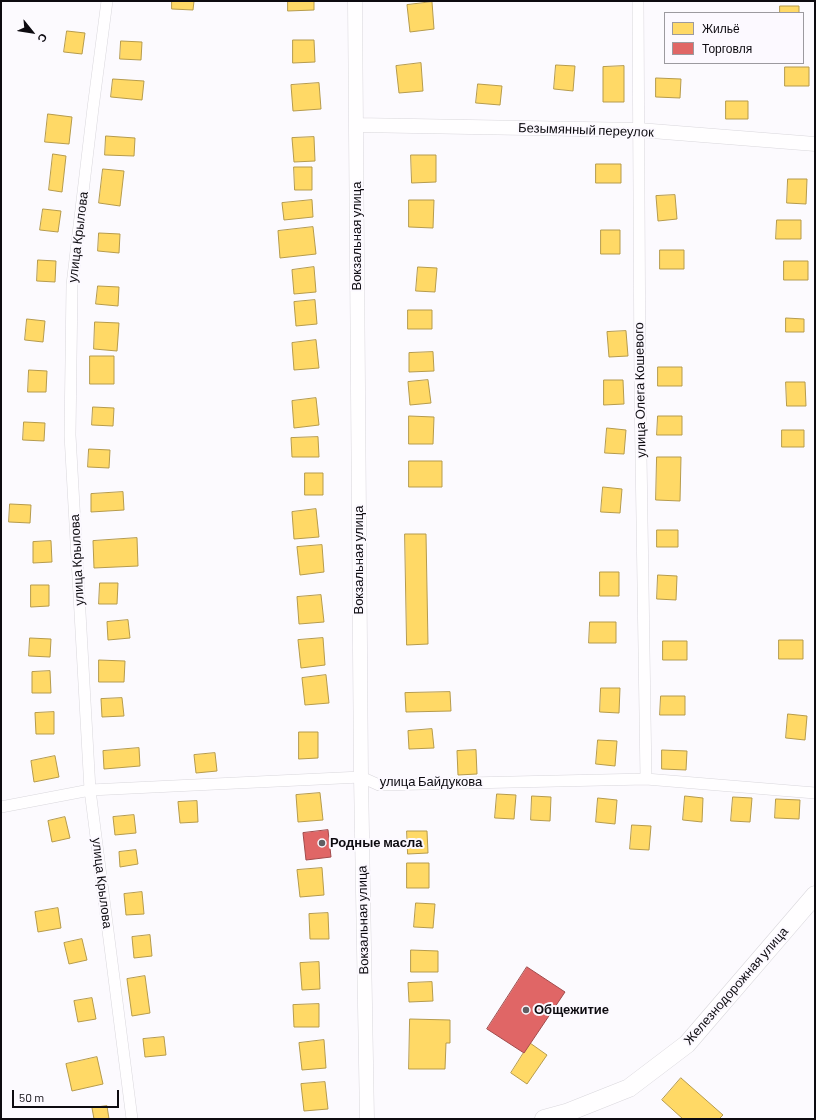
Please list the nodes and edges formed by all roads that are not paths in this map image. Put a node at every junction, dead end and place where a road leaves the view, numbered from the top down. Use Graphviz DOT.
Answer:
graph roads {
  1 [pos="107,1"];
  2 [pos="355,1"];
  3 [pos="638,1"];
  4 [pos="357,125"];
  5 [pos="639,130"];
  6 [pos="815,144"];
  7 [pos="361,777"];
  8 [pos="646,779"];
  9 [pos="90,790"];
  10 [pos="815,793"];
  11 [pos="1,807"];
  12 [pos="815,895"];
  13 [pos="132,1119"];
  14 [pos="367,1119"];
  15 [pos="544,1119"];
  1 -- 9 [label="street, улица Крылова"];
  2 -- 4 [label="street, Вокзальная улица"];
  3 -- 5 [label="street, улица Олега Кошевого"];
  4 -- 5 [label="street, Безымянный переулок"];
  4 -- 7 [label="street, Вокзальная улица"];
  5 -- 6 [label="street, Безымянный переулок"];
  5 -- 8 [label="street, улица Олега Кошевого"];
  7 -- 8 [label="street, улица Байдукова"];
  7 -- 9 [label="street, улица Байдукова"];
  7 -- 14 [label="street, Вокзальная улица"];
  8 -- 10 [label="street, улица Байдукова"];
  9 -- 11 [label="street, улица Байдукова"];
  9 -- 13 [label="street, улица Крылова"];
  12 -- 15 [label="main road, Железнодорожная улица"];
}
